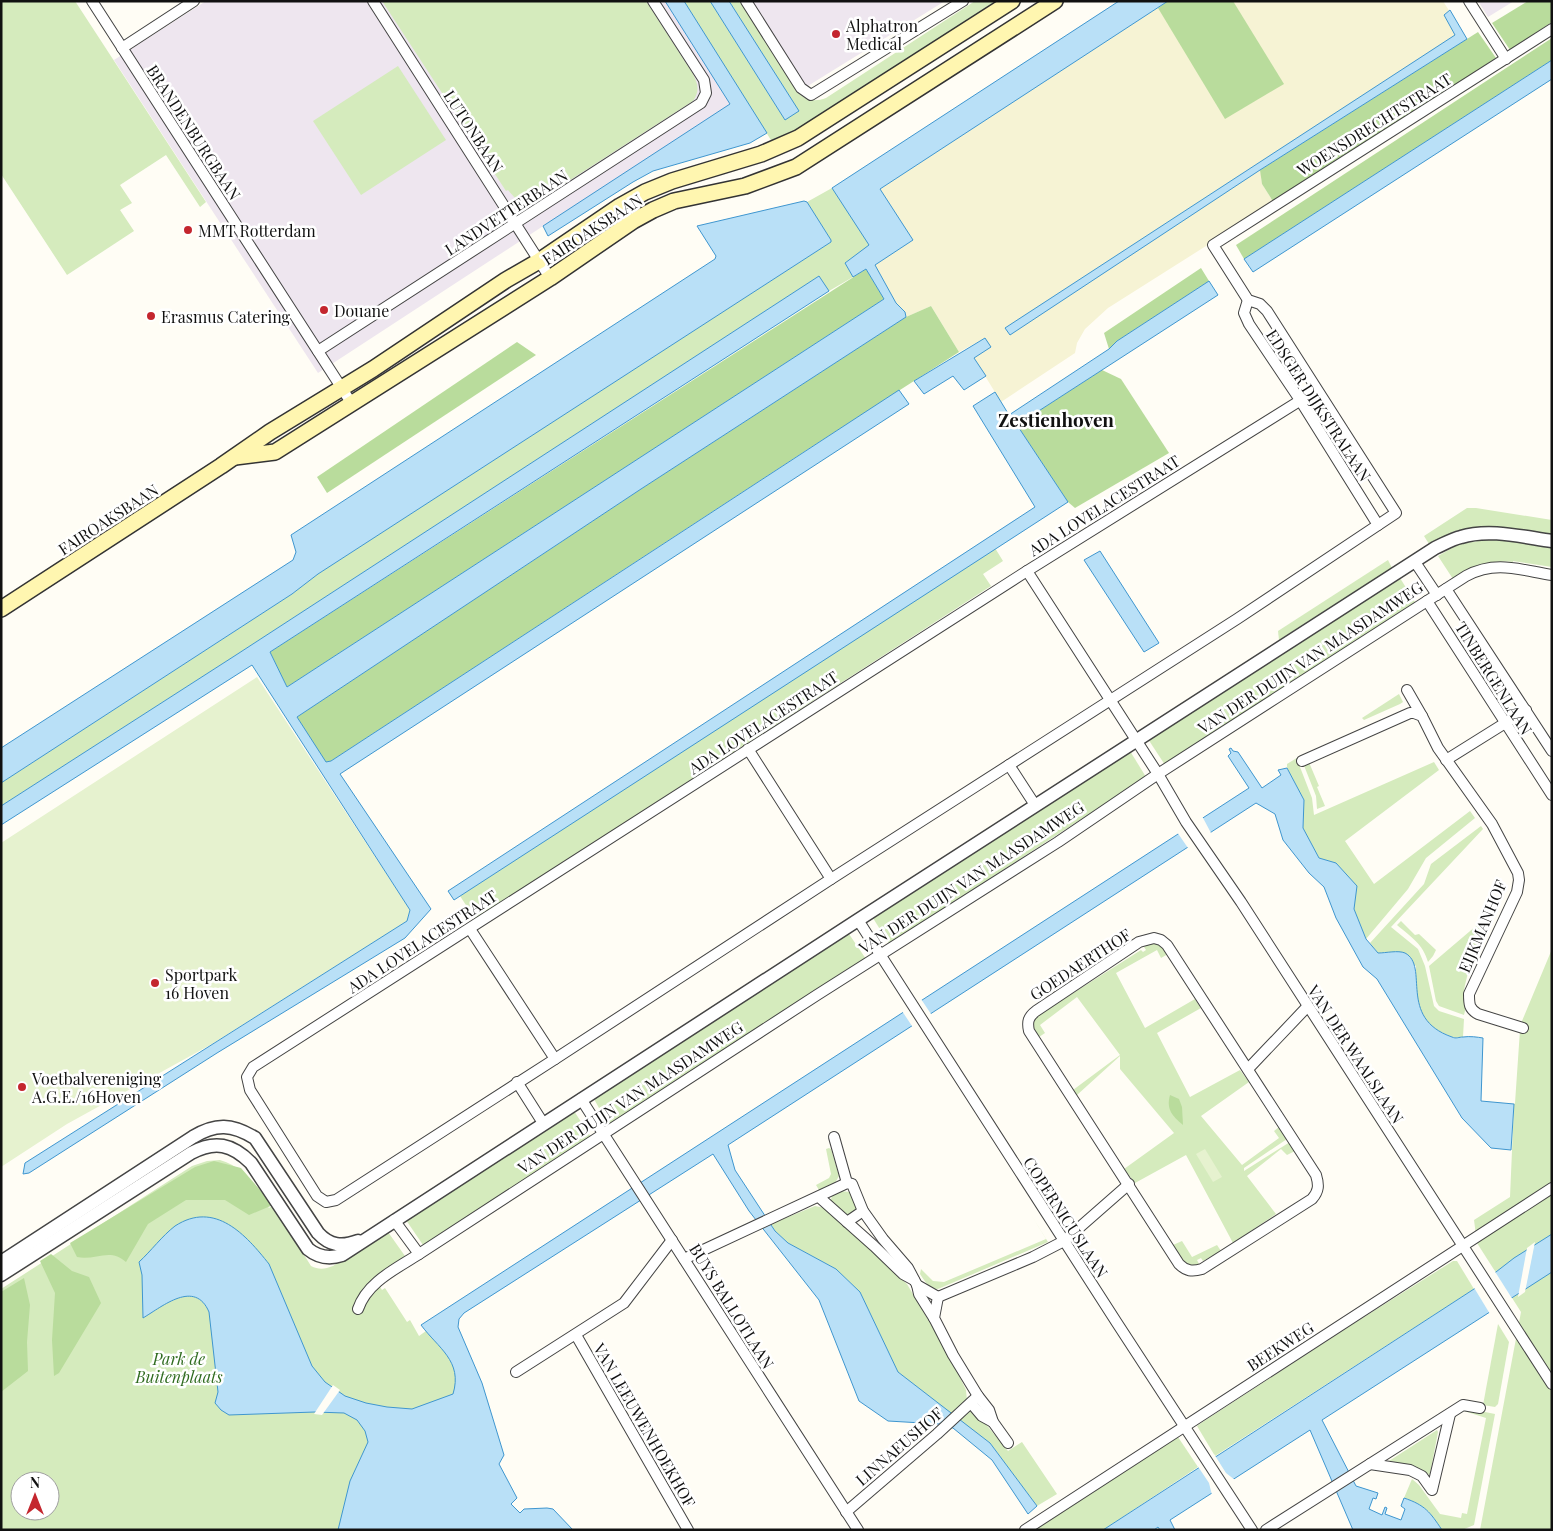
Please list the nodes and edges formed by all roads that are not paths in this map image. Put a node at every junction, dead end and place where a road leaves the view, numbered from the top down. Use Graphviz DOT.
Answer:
graph roads {
  1 [pos="92,1"];
  2 [pos="194,1"];
  3 [pos="373,1"];
  4 [pos="653,1"];
  5 [pos="746,1"];
  6 [pos="963,1"];
  7 [pos="1012,1"];
  8 [pos="1055,1"];
  9 [pos="1468,1"];
  10 [pos="1036,6"];
  11 [pos="1552,29"];
  12 [pos="122,48"];
  13 [pos="1506,59"];
  14 [pos="515,223"];
  15 [pos="1213,245"];
  16 [pos="539,261"];
  17 [pos="550,278"];
  18 [pos="1248,300"];
  19 [pos="318,351"];
  20 [pos="341,388"];
  21 [pos="1317,390"];
  22 [pos="1300,400"];
  23 [pos="352,404"];
  24 [pos="233,457"];
  25 [pos="1378,525"];
  26 [pos="1552,541"];
  27 [pos="1415,562"];
  28 [pos="1027,571"];
  29 [pos="1552,575"];
  30 [pos="1446,589"];
  31 [pos="1437,595"];
  32 [pos="1427,601"];
  33 [pos="1,608"];
  34 [pos="1407,690"];
  35 [pos="1110,700"];
  36 [pos="1526,710"];
  37 [pos="1422,716"];
  38 [pos="1505,723"];
  39 [pos="1136,740"];
  40 [pos="748,749"];
  41 [pos="1552,751"];
  42 [pos="1446,760"];
  43 [pos="1302,761"];
  44 [pos="1009,765"];
  45 [pos="1158,774"];
  46 [pos="1552,795"];
  47 [pos="1035,805"];
  48 [pos="831,879"];
  49 [pos="858,920"];
  50 [pos="470,929"];
  51 [pos="880,955"];
  52 [pos="1307,1007"];
  53 [pos="1522,1028"];
  54 [pos="555,1059"];
  55 [pos="1248,1069"];
  56 [pos="517,1082"];
  57 [pos="581,1098"];
  58 [pos="543,1124"];
  59 [pos="604,1134"];
  60 [pos="834,1137"];
  61 [pos="847,1184"];
  62 [pos="1128,1184"];
  63 [pos="1552,1188"];
  64 [pos="818,1197"];
  65 [pos="863,1211"];
  66 [pos="394,1220"];
  67 [pos="847,1222"];
  68 [pos="374,1233"];
  69 [pos="883,1238"];
  70 [pos="672,1240"];
  71 [pos="1064,1241"];
  72 [pos="874,1246"];
  73 [pos="1463,1246"];
  74 [pos="419,1254"];
  75 [pos="684,1259"];
  76 [pos="1,1262"];
  77 [pos="1,1274"];
  78 [pos="916,1283"];
  79 [pos="938,1297"];
  80 [pos="358,1309"];
  81 [pos="934,1318"];
  82 [pos="576,1335"];
  83 [pos="516,1372"];
  84 [pos="1552,1384"];
  85 [pos="975,1399"];
  86 [pos="1480,1408"];
  87 [pos="1450,1414"];
  88 [pos="1184,1426"];
  89 [pos="1008,1442"];
  90 [pos="1370,1464"];
  91 [pos="846,1512"];
  92 [pos="688,1530"];
  93 [pos="858,1530"];
  94 [pos="1025,1530"];
  95 [pos="1252,1530"];
  96 [pos="1266,1530"];
  1 -- 12 [label="street, BRANDENBURGBAAN"];
  2 -- 12 [label="street"];
  3 -- 14 [label="street, LUTONBAAN"];
  4 -- 14 [label="street, LANDVETTERBAAN"];
  5 -- 6 [label="street"];
  7 -- 16 [label="main road, FAIROAKSBAAN"];
  8 -- 10 [label="main road, FAIROAKSBAAN"];
  9 -- 13 [label="street"];
  10 -- 17 [label="main road, FAIROAKSBAAN"];
  11 -- 13 [label="street, WOENSDRECHTSTRAAT"];
  12 -- 19 [label="street, BRANDENBURGBAAN"];
  13 -- 15 [label="street, WOENSDRECHTSTRAAT"];
  14 -- 16 [label="street, LUTONBAAN"];
  14 -- 19 [label="street, LANDVETTERBAAN"];
  15 -- 18 [label="street, EDSGER DIJKSTRALAAN"];
  16 -- 17 [label="street, LUTONBAAN"];
  16 -- 20 [label="main road, FAIROAKSBAAN"];
  17 -- 23 [label="main road, FAIROAKSBAAN"];
  18 -- 21 [label="street, EDSGER DIJKSTRALAAN"];
  18 -- 22 [label="street, EDSGER DIJKSTRALAAN"];
  19 -- 20 [label="street, BRANDENBURGBAAN"];
  20 -- 23 [label="street, BRANDENBURGBAAN"];
  20 -- 24 [label="main road, FAIROAKSBAAN"];
  21 -- 22 [label="street, ADA LOVELACESTRAAT"];
  21 -- 25 [label="street, EDSGER DIJKSTRALAAN"];
  22 -- 25 [label="street, EDSGER DIJKSTRALAAN"];
  22 -- 28 [label="street, ADA LOVELACESTRAAT"];
  23 -- 24 [label="main road, FAIROAKSBAAN"];
  24 -- 33 [label="main road, FAIROAKSBAAN"];
  25 -- 35 [label="street"];
  26 -- 27 [label="street, VAN DER DUIJN VAN MAASDAMWEG"];
  27 -- 31 [label="street"];
  27 -- 39 [label="street, VAN DER DUIJN VAN MAASDAMWEG"];
  28 -- 35 [label="street, VAN DER WAALSLAAN"];
  28 -- 40 [label="street, ADA LOVELACESTRAAT"];
  29 -- 30 [label="street, VAN DER DUIJN VAN MAASDAMWEG"];
  30 -- 31 [label="street, VAN DER DUIJN VAN MAASDAMWEG"];
  30 -- 36 [label="street, TINBERGENLAAN"];
  31 -- 32 [label="street, VAN DER DUIJN VAN MAASDAMWEG"];
  32 -- 38 [label="street, TINBERGENLAAN"];
  32 -- 45 [label="street, VAN DER DUIJN VAN MAASDAMWEG"];
  34 -- 37 [label="street, EIJKMANHOF"];
  35 -- 39 [label="street, VAN DER WAALSLAAN"];
  35 -- 44 [label="street"];
  36 -- 38 [label="street"];
  36 -- 41 [label="street, TINBERGENLAAN"];
  37 -- 42 [label="street, EIJKMANHOF"];
  37 -- 43 [label="street"];
  38 -- 42 [label="street"];
  38 -- 46 [label="street, TINBERGENLAAN"];
  39 -- 45 [label="street, VAN DER WAALSLAAN"];
  39 -- 47 [label="street, VAN DER DUIJN VAN MAASDAMWEG"];
  40 -- 48 [label="street"];
  40 -- 50 [label="street, ADA LOVELACESTRAAT"];
  42 -- 53 [label="street, EIJKMANHOF"];
  44 -- 47 [label="street, VAN DER DUIJN VAN MAASDAMWEG"];
  44 -- 48 [label="street"];
  45 -- 51 [label="street, VAN DER DUIJN VAN MAASDAMWEG"];
  45 -- 52 [label="street, VAN DER WAALSLAAN"];
  47 -- 49 [label="street, VAN DER DUIJN VAN MAASDAMWEG"];
  48 -- 54 [label="street"];
  49 -- 51 [label="street, COPERNICUSLAAN"];
  49 -- 57 [label="street, VAN DER DUIJN VAN MAASDAMWEG"];
  50 -- 54 [label="street"];
  50 -- 56 [label="street, ADA LOVELACESTRAAT"];
  51 -- 59 [label="street, VAN DER DUIJN VAN MAASDAMWEG"];
  51 -- 71 [label="street, COPERNICUSLAAN"];
  52 -- 55 [label="street"];
  52 -- 73 [label="street, VAN DER WAALSLAAN"];
  54 -- 56 [label="street"];
  55 -- 62 [label="street, GOEDAERTHOF"];
  55 -- 62 [label="street, GOEDAERTHOF"];
  56 -- 58 [label="street, VAN DER DUIJN VAN MAASDAMWEG"];
  57 -- 58 [label="street, VAN DER DUIJN VAN MAASDAMWEG"];
  57 -- 59 [label="street, BUYS BALLOTLAAN"];
  58 -- 66 [label="street, VAN DER DUIJN VAN MAASDAMWEG"];
  59 -- 70 [label="street, BUYS BALLOTLAAN"];
  59 -- 74 [label="street, VAN DER DUIJN VAN MAASDAMWEG"];
  60 -- 61 [label="street"];
  61 -- 64 [label="street"];
  61 -- 65 [label="street"];
  62 -- 71 [label="street"];
  63 -- 73 [label="street, BEEKWEG"];
  64 -- 67 [label="street"];
  64 -- 75 [label="street"];
  65 -- 67 [label="street"];
  65 -- 69 [label="street"];
  66 -- 68 [label="street, VAN DER DUIJN VAN MAASDAMWEG"];
  66 -- 74 [label="street"];
  67 -- 72 [label="street"];
  68 -- 76 [label="street, VAN DER DUIJN VAN MAASDAMWEG"];
  68 -- 77 [label="street, VAN DER DUIJN VAN MAASDAMWEG"];
  69 -- 72 [label="street"];
  69 -- 78 [label="street"];
  70 -- 75 [label="street, BUYS BALLOTLAAN"];
  70 -- 82 [label="street, VAN LEEUWENHOEKHOF"];
  71 -- 79 [label="street"];
  71 -- 88 [label="street, COPERNICUSLAAN"];
  72 -- 78 [label="street"];
  73 -- 84 [label="street, VAN DER WAALSLAAN"];
  73 -- 88 [label="street, BEEKWEG"];
  74 -- 80 [label="street, VAN DER DUIJN VAN MAASDAMWEG"];
  75 -- 91 [label="street, BUYS BALLOTLAAN"];
  78 -- 79 [label="street"];
  78 -- 81 [label="street"];
  79 -- 81 [label="street"];
  81 -- 85 [label="street"];
  82 -- 83 [label="street, VAN LEEUWENHOEKHOF"];
  82 -- 92 [label="street, VAN LEEUWENHOEKHOF"];
  85 -- 89 [label="street"];
  85 -- 91 [label="street, LINNAEUSHOF"];
  86 -- 87 [label="street"];
  87 -- 90 [label="street"];
  87 -- 90 [label="street"];
  88 -- 94 [label="street, BEEKWEG"];
  88 -- 95 [label="street, COPERNICUSLAAN"];
  90 -- 96 [label="street"];
  91 -- 93 [label="street, BUYS BALLOTLAAN"];
}
